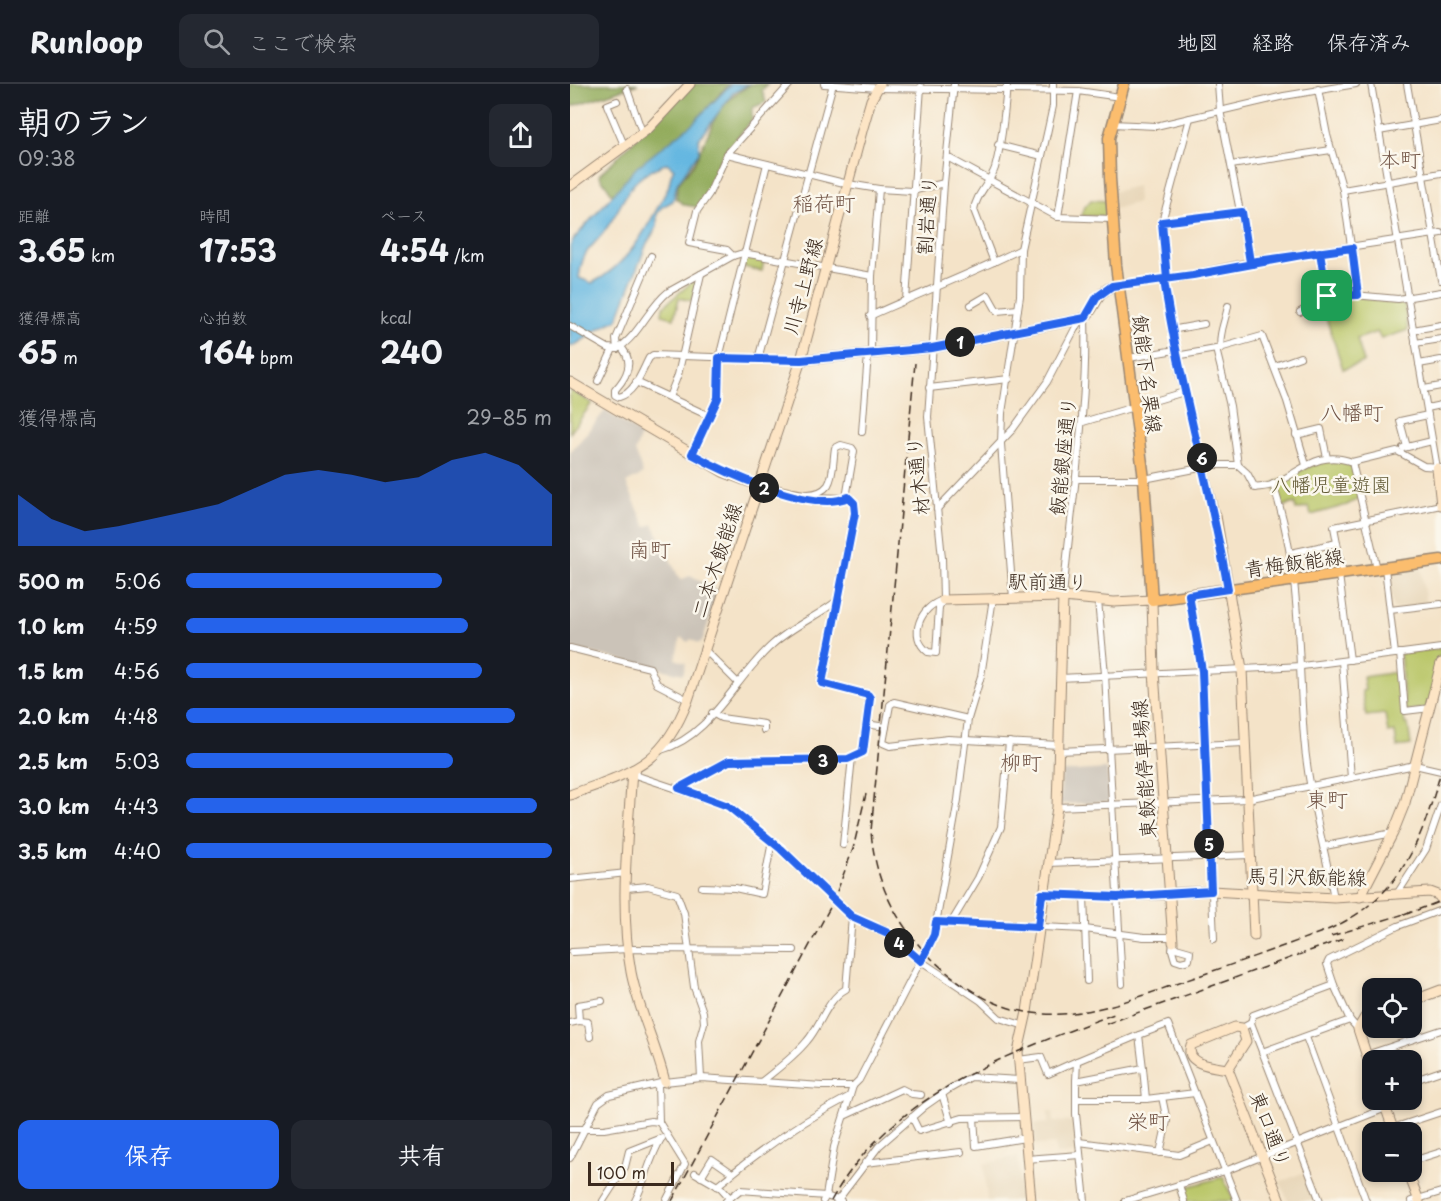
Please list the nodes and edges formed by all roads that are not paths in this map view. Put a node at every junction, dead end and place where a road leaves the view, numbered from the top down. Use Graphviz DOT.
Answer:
graph roads {
  1 [pos="690,84"];
  2 [pos="790,84"];
  3 [pos="824,84"];
  4 [pos="833,84"];
  5 [pos="1124,84"];
  6 [pos="1218,84"];
  7 [pos="1356,84"];
  8 [pos="1371,84"];
  9 [pos="1407,84"];
  10 [pos="878,86"];
  11 [pos="954,86"];
  12 [pos="921,87"];
  13 [pos="1007,87"];
  14 [pos="1053,87"];
  15 [pos="1315,88"];
  16 [pos="627,89"];
  17 [pos="1078,92"];
  18 [pos="1120,97"];
  19 [pos="617,101"];
  20 [pos="1220,110"];
  21 [pos="1190,118"];
  22 [pos="1441,120"];
  23 [pos="1112,124"];
  24 [pos="1414,125"];
  25 [pos="1379,131"];
  26 [pos="642,132"];
  27 [pos="998,145"];
  28 [pos="624,146"];
  29 [pos="1331,150"];
  30 [pos="727,154"];
  31 [pos="1042,156"];
  32 [pos="947,157"];
  33 [pos="767,164"];
  34 [pos="1231,165"];
  35 [pos="808,173"];
  36 [pos="1441,173"];
  37 [pos="1423,176"];
  38 [pos="990,180"];
  39 [pos="1388,182"];
  40 [pos="944,183"];
  41 [pos="848,184"];
  42 [pos="570,186"];
  43 [pos="879,189"];
  44 [pos="912,190"];
  45 [pos="1343,190"];
  46 [pos="1031,203"];
  47 [pos="1242,212"];
  48 [pos="1058,218"];
  49 [pos="1112,219"];
  50 [pos="1162,222"];
  51 [pos="1441,233"];
  52 [pos="1433,234"];
  53 [pos="1397,241"];
  54 [pos="1352,248"];
  55 [pos="1021,249"];
  56 [pos="1320,252"];
  57 [pos="743,253"];
  58 [pos="651,256"];
  59 [pos="733,256"];
  60 [pos="784,261"];
  61 [pos="994,262"];
  62 [pos="1250,262"];
  63 [pos="824,269"];
  64 [pos="701,273"];
  65 [pos="872,276"];
  66 [pos="1165,279"];
  67 [pos="1441,280"];
  68 [pos="1118,285"];
  69 [pos="936,286"];
  70 [pos="1441,292"];
  71 [pos="1358,295"];
  72 [pos="1327,296"];
  73 [pos="1407,297"];
  74 [pos="906,300"];
  75 [pos="970,305"];
  76 [pos="1228,306"];
  77 [pos="1018,309"];
  78 [pos="1300,312"];
  79 [pos="870,316"];
  80 [pos="1083,318"];
  81 [pos="1204,324"];
  82 [pos="1441,325"];
  83 [pos="570,326"];
  84 [pos="1016,330"];
  85 [pos="1171,330"];
  86 [pos="1413,330"];
  87 [pos="1441,339"];
  88 [pos="1415,343"];
  89 [pos="615,348"];
  90 [pos="932,348"];
  91 [pos="1218,349"];
  92 [pos="1176,353"];
  93 [pos="870,354"];
  94 [pos="681,355"];
  95 [pos="1300,357"];
  96 [pos="719,358"];
  97 [pos="1129,358"];
  98 [pos="758,359"];
  99 [pos="801,360"];
  100 [pos="1441,360"];
  101 [pos="1419,364"];
  102 [pos="1275,366"];
  103 [pos="1009,379"];
  104 [pos="598,381"];
  105 [pos="570,382"];
  106 [pos="636,382"];
  107 [pos="1441,386"];
  108 [pos="929,388"];
  109 [pos="1424,389"];
  110 [pos="1184,392"];
  111 [pos="669,397"];
  112 [pos="1441,405"];
  113 [pos="1133,407"];
  114 [pos="1427,411"];
  115 [pos="709,416"];
  116 [pos="1083,422"];
  117 [pos="862,432"];
  118 [pos="1296,435"];
  119 [pos="1432,441"];
  120 [pos="1001,444"];
  121 [pos="1407,447"];
  122 [pos="1397,451"];
  123 [pos="692,454"];
  124 [pos="1327,458"];
  125 [pos="1352,462"];
  126 [pos="1238,465"];
  127 [pos="1306,465"];
  128 [pos="1204,466"];
  129 [pos="1439,467"];
  130 [pos="1078,479"];
  131 [pos="1144,479"];
  132 [pos="1273,484"];
  133 [pos="760,486"];
  134 [pos="848,497"];
  135 [pos="1441,505"];
  136 [pos="937,508"];
  137 [pos="1216,516"];
  138 [pos="1366,520"];
  139 [pos="1337,543"];
  140 [pos="1291,553"];
  141 [pos="1441,560"];
  142 [pos="1382,569"];
  143 [pos="1341,574"];
  144 [pos="1296,581"];
  145 [pos="1228,589"];
  146 [pos="1189,595"];
  147 [pos="1064,597"];
  148 [pos="993,598"];
  149 [pos="1013,598"];
  150 [pos="838,600"];
  151 [pos="943,600"];
  152 [pos="1152,600"];
  153 [pos="1098,601"];
  154 [pos="1441,604"];
  155 [pos="1390,610"];
  156 [pos="570,648"];
  157 [pos="1441,648"];
  158 [pos="705,650"];
  159 [pos="1397,653"];
  160 [pos="1346,660"];
  161 [pos="1441,663"];
  162 [pos="1302,666"];
  163 [pos="1242,669"];
  164 [pos="1202,671"];
  165 [pos="1154,672"];
  166 [pos="1105,674"];
  167 [pos="1059,678"];
  168 [pos="738,683"];
  169 [pos="688,700"];
  170 [pos="1430,708"];
  171 [pos="712,713"];
  172 [pos="968,718"];
  173 [pos="866,724"];
  174 [pos="886,727"];
  175 [pos="764,729"];
  176 [pos="964,739"];
  177 [pos="1009,742"];
  178 [pos="1245,743"];
  179 [pos="1204,744"];
  180 [pos="1160,746"];
  181 [pos="1059,748"];
  182 [pos="1108,748"];
  183 [pos="661,750"];
  184 [pos="852,757"];
  185 [pos="1415,765"];
  186 [pos="632,770"];
  187 [pos="1441,771"];
  188 [pos="1351,778"];
  189 [pos="1310,786"];
  190 [pos="679,788"];
  191 [pos="570,795"];
  192 [pos="1247,799"];
  193 [pos="1207,800"];
  194 [pos="1164,802"];
  195 [pos="1112,804"];
  196 [pos="1441,805"];
  197 [pos="1057,807"];
  198 [pos="1438,830"];
  199 [pos="1393,833"];
  200 [pos="772,842"];
  201 [pos="843,845"];
  202 [pos="1325,846"];
  203 [pos="1250,855"];
  204 [pos="1209,857"];
  205 [pos="1168,858"];
  206 [pos="1115,859"];
  207 [pos="1048,863"];
  208 [pos="627,873"];
  209 [pos="570,879"];
  210 [pos="702,887"];
  211 [pos="627,888"];
  212 [pos="1211,891"];
  213 [pos="1251,893"];
  214 [pos="1042,894"];
  215 [pos="1170,894"];
  216 [pos="1397,894"];
  217 [pos="1084,895"];
  218 [pos="1439,895"];
  219 [pos="1118,897"];
  220 [pos="1360,897"];
  221 [pos="1334,898"];
  222 [pos="1441,910"];
  223 [pos="852,917"];
  224 [pos="936,922"];
  225 [pos="951,923"];
  226 [pos="1038,927"];
  227 [pos="1085,929"];
  228 [pos="1119,935"];
  229 [pos="1254,936"];
  230 [pos="1173,939"];
  231 [pos="1214,939"];
  232 [pos="570,943"];
  233 [pos="628,949"];
  234 [pos="690,950"];
  235 [pos="794,950"];
  236 [pos="571,953"];
  237 [pos="921,961"];
  238 [pos="1087,981"];
  239 [pos="1122,984"];
  240 [pos="1334,985"];
  241 [pos="1441,990"];
  242 [pos="1422,997"];
  243 [pos="602,1001"];
  244 [pos="1350,1020"];
  245 [pos="579,1021"];
  246 [pos="1362,1022"];
  247 [pos="570,1023"];
  248 [pos="1251,1023"];
  249 [pos="1025,1026"];
  250 [pos="1242,1028"];
  251 [pos="1358,1029"];
  252 [pos="1441,1030"];
  253 [pos="1139,1035"];
  254 [pos="590,1037"];
  255 [pos="1306,1037"];
  256 [pos="1364,1050"];
  257 [pos="1381,1050"];
  258 [pos="1263,1052"];
  259 [pos="1017,1060"];
  260 [pos="1077,1061"];
  261 [pos="1188,1061"];
  262 [pos="1143,1068"];
  263 [pos="1228,1070"];
  264 [pos="1441,1071"];
  265 [pos="701,1078"];
  266 [pos="1422,1078"];
  267 [pos="1020,1080"];
  268 [pos="1076,1081"];
  269 [pos="761,1082"];
  270 [pos="662,1083"];
  271 [pos="853,1086"];
  272 [pos="1195,1093"];
  273 [pos="942,1094"];
  274 [pos="921,1095"];
  275 [pos="851,1096"];
  276 [pos="1162,1097"];
  277 [pos="1076,1099"];
  278 [pos="1146,1099"];
  279 [pos="1372,1110"];
  280 [pos="1441,1112"];
  281 [pos="844,1116"];
  282 [pos="912,1117"];
  283 [pos="1023,1117"];
  284 [pos="974,1118"];
  285 [pos="659,1122"];
  286 [pos="1415,1122"];
  287 [pos="951,1123"];
  288 [pos="1339,1126"];
  289 [pos="585,1128"];
  290 [pos="570,1129"];
  291 [pos="664,1138"];
  292 [pos="1025,1138"];
  293 [pos="1214,1141"];
  294 [pos="1079,1142"];
  295 [pos="1298,1143"];
  296 [pos="961,1152"];
  297 [pos="1441,1152"];
  298 [pos="1160,1153"];
  299 [pos="1080,1155"];
  300 [pos="1263,1157"];
  301 [pos="570,1158"];
  302 [pos="1422,1158"];
  303 [pos="1026,1159"];
  304 [pos="864,1163"];
  305 [pos="1225,1171"];
  306 [pos="732,1173"];
  307 [pos="1411,1182"];
  308 [pos="1179,1185"];
  309 [pos="717,1186"];
  310 [pos="1441,1192"];
  311 [pos="825,1198"];
  312 [pos="728,1200"];
  313 [pos="1416,1200"];
  314 [pos="603,1201"];
  315 [pos="635,1201"];
  316 [pos="666,1201"];
  317 [pos="839,1201"];
  318 [pos="1031,1201"];
  319 [pos="1085,1201"];
  320 [pos="1127,1201"];
  321 [pos="1184,1201"];
  322 [pos="1237,1201"];
  323 [pos="1280,1201"];
  324 [pos="1320,1201"];
  325 [pos="1366,1201"];
  1 -- 26 [label="street"];
  2 -- 30 [label="street"];
  3 -- 4 [label="street"];
  4 -- 10 [label="street"];
  4 -- 35 [label="street"];
  5 -- 18 [label="main road, 飯能下名栗線"];
  6 -- 20 [label="street"];
  7 -- 15 [label="street"];
  8 -- 25 [label="street"];
  9 -- 24 [label="street"];
  10 -- 12 [label="street"];
  10 -- 41 [label="street, 川寺上野線"];
  11 -- 12 [label="street"];
  11 -- 13 [label="street"];
  11 -- 32 [label="street, 割岩通り"];
  12 -- 44 [label="street"];
  13 -- 14 [label="street"];
  13 -- 27 [label="street"];
  14 -- 17 [label="street"];
  14 -- 31 [label="street"];
  15 -- 20 [label="street"];
  15 -- 29 [label="street"];
  16 -- 26 [label="street"];
  17 -- 18 [label="street"];
  17 -- 48 [label="street"];
  18 -- 23 [label="main road, 飯能下名栗線"];
  19 -- 28 [label="street"];
  20 -- 21 [label="street"];
  20 -- 34 [label="street"];
  21 -- 23 [label="street"];
  21 -- 50 [label="street"];
  22 -- 24 [label="street"];
  23 -- 49 [label="main road, 飯能下名栗線"];
  24 -- 25 [label="street"];
  24 -- 37 [label="street"];
  25 -- 39 [label="street"];
  26 -- 28 [label="street"];
  27 -- 31 [label="street"];
  27 -- 38 [label="street"];
  28 -- 42 [label="street"];
  29 -- 34 [label="street"];
  29 -- 45 [label="street"];
  30 -- 33 [label="street"];
  30 -- 59 [label="street"];
  31 -- 46 [label="street"];
  32 -- 38 [label="street"];
  32 -- 40 [label="street, 割岩通り"];
  33 -- 35 [label="street"];
  33 -- 57 [label="street"];
  34 -- 47 [label="street"];
  35 -- 41 [label="street"];
  35 -- 60 [label="street"];
  36 -- 37 [label="street"];
  37 -- 39 [label="street"];
  37 -- 52 [label="street"];
  38 -- 46 [label="street"];
  38 -- 61 [label="street"];
  39 -- 45 [label="street"];
  39 -- 53 [label="street"];
  40 -- 44 [label="street"];
  40 -- 69 [label="street, 割岩通り"];
  41 -- 43 [label="street"];
  41 -- 63 [label="street, 川寺上野線"];
  43 -- 44 [label="street"];
  43 -- 65 [label="street"];
  44 -- 74 [label="street"];
  45 -- 54 [label="street"];
  46 -- 48 [label="street"];
  46 -- 55 [label="street"];
  47 -- 50 [label="street"];
  47 -- 62 [label="street"];
  48 -- 49 [label="street"];
  49 -- 68 [label="main road, 飯能下名栗線"];
  50 -- 66 [label="street"];
  51 -- 52 [label="street"];
  52 -- 53 [label="street"];
  52 -- 67 [label="street"];
  53 -- 54 [label="street"];
  53 -- 73 [label="street"];
  54 -- 56 [label="street"];
  54 -- 71 [label="street"];
  55 -- 61 [label="street"];
  55 -- 77 [label="street"];
  56 -- 62 [label="street"];
  56 -- 72 [label="street"];
  57 -- 59 [label="street"];
  57 -- 60 [label="street"];
  57 -- 96 [label="street"];
  58 -- 89 [label="street"];
  59 -- 64 [label="street"];
  60 -- 63 [label="street"];
  60 -- 98 [label="street"];
  61 -- 69 [label="street"];
  62 -- 66 [label="street"];
  63 -- 65 [label="street"];
  63 -- 99 [label="street, 川寺上野線"];
  64 -- 89 [label="street"];
  64 -- 94 [label="street"];
  65 -- 79 [label="street"];
  66 -- 68 [label="street"];
  66 -- 85 [label="street"];
  68 -- 80 [label="street"];
  68 -- 97 [label="main road, 飯能下名栗線"];
  69 -- 74 [label="street"];
  69 -- 90 [label="street, 割岩通り"];
  70 -- 73 [label="street"];
  71 -- 72 [label="street"];
  71 -- 73 [label="street"];
  72 -- 78 [label="street"];
  73 -- 86 [label="street"];
  74 -- 79 [label="street"];
  75 -- 77 [label="street"];
  76 -- 91 [label="street"];
  77 -- 84 [label="street"];
  79 -- 93 [label="street"];
  80 -- 84 [label="street"];
  80 -- 116 [label="street, 飯能銀座通り"];
  80 -- 120 [label="street"];
  81 -- 85 [label="street"];
  82 -- 86 [label="street"];
  83 -- 89 [label="street"];
  84 -- 90 [label="street"];
  84 -- 103 [label="street"];
  85 -- 92 [label="street"];
  86 -- 88 [label="street"];
  87 -- 88 [label="street"];
  88 -- 101 [label="street"];
  89 -- 104 [label="street"];
  89 -- 106 [label="street"];
  90 -- 93 [label="street"];
  90 -- 108 [label="street, 材木通り"];
  91 -- 92 [label="street"];
  91 -- 102 [label="street"];
  91 -- 126 [label="street"];
  92 -- 97 [label="street"];
  92 -- 110 [label="street"];
  93 -- 99 [label="street"];
  93 -- 117 [label="street"];
  94 -- 96 [label="street"];
  94 -- 106 [label="street"];
  94 -- 111 [label="street"];
  95 -- 102 [label="street"];
  96 -- 98 [label="street"];
  96 -- 115 [label="street"];
  97 -- 113 [label="main road, 飯能下名栗線"];
  98 -- 99 [label="street"];
  99 -- 133 [label="street, 二本木飯能線"];
  100 -- 101 [label="street"];
  101 -- 109 [label="street"];
  102 -- 118 [label="street"];
  103 -- 108 [label="street"];
  103 -- 120 [label="street"];
  105 -- 123 [label="street"];
  106 -- 111 [label="street"];
  107 -- 109 [label="street"];
  108 -- 136 [label="street, 材木通り"];
  109 -- 114 [label="street"];
  110 -- 113 [label="street"];
  110 -- 128 [label="street"];
  111 -- 115 [label="street"];
  112 -- 114 [label="street"];
  113 -- 116 [label="street"];
  113 -- 131 [label="main road, 飯能下名栗線"];
  114 -- 119 [label="street"];
  114 -- 121 [label="street"];
  115 -- 123 [label="street"];
  116 -- 130 [label="street, 飯能銀座通り"];
  118 -- 124 [label="street"];
  118 -- 127 [label="street"];
  119 -- 121 [label="street"];
  119 -- 129 [label="street"];
  120 -- 136 [label="street"];
  120 -- 149 [label="street"];
  121 -- 122 [label="street"];
  122 -- 125 [label="street"];
  122 -- 129 [label="street"];
  123 -- 133 [label="street"];
  124 -- 125 [label="street"];
  124 -- 127 [label="street"];
  125 -- 138 [label="street"];
  126 -- 128 [label="street"];
  126 -- 132 [label="street"];
  127 -- 132 [label="street"];
  128 -- 131 [label="street"];
  128 -- 137 [label="street"];
  129 -- 135 [label="street"];
  130 -- 131 [label="street"];
  130 -- 147 [label="street, 飯能銀座通り"];
  131 -- 152 [label="main road, 飯能下名栗線"];
  132 -- 140 [label="street"];
  133 -- 134 [label="street"];
  133 -- 134 [label="street"];
  133 -- 158 [label="street, 二本木飯能線"];
  134 -- 150 [label="street"];
  135 -- 138 [label="street"];
  136 -- 151 [label="street, 材木通り"];
  137 -- 145 [label="street"];
  138 -- 139 [label="street"];
  138 -- 142 [label="street"];
  139 -- 140 [label="street"];
  139 -- 143 [label="street"];
  140 -- 144 [label="street"];
  141 -- 142 [label="main road, 青梅飯能線"];
  142 -- 143 [label="main road, 青梅飯能線"];
  142 -- 155 [label="street"];
  143 -- 144 [label="main road, 青梅飯能線"];
  143 -- 160 [label="street"];
  144 -- 145 [label="main road, 青梅飯能線"];
  144 -- 162 [label="street"];
  145 -- 146 [label="main road, 青梅飯能線"];
  145 -- 163 [label="street"];
  146 -- 152 [label="main road, 青梅飯能線"];
  146 -- 164 [label="street"];
  147 -- 149 [label="street, 駅前通り"];
  147 -- 153 [label="street, 駅前通り"];
  147 -- 167 [label="street"];
  148 -- 149 [label="street, 駅前通り"];
  148 -- 151 [label="street, 駅前通り"];
  148 -- 172 [label="street"];
  150 -- 168 [label="street"];
  150 -- 173 [label="street"];
  151 -- 151 [label="street, 材木通り"];
  152 -- 153 [label="street, 駅前通り"];
  152 -- 165 [label="street, 東飯能停車場線"];
  153 -- 166 [label="street"];
  154 -- 155 [label="street"];
  155 -- 159 [label="street"];
  156 -- 169 [label="street"];
  157 -- 159 [label="street"];
  158 -- 168 [label="street"];
  158 -- 169 [label="street, 二本木飯能線"];
  159 -- 160 [label="street"];
  159 -- 170 [label="street"];
  160 -- 162 [label="street"];
  160 -- 188 [label="street"];
  161 -- 170 [label="street"];
  162 -- 163 [label="street"];
  162 -- 189 [label="street"];
  163 -- 164 [label="street"];
  163 -- 178 [label="street"];
  164 -- 165 [label="street"];
  164 -- 179 [label="street"];
  165 -- 166 [label="street"];
  165 -- 180 [label="street, 東飯能停車場線"];
  166 -- 167 [label="street"];
  166 -- 182 [label="street"];
  167 -- 181 [label="street"];
  168 -- 171 [label="street"];
  169 -- 183 [label="street, 二本木飯能線"];
  170 -- 185 [label="street"];
  171 -- 175 [label="street"];
  171 -- 183 [label="street"];
  172 -- 174 [label="street"];
  172 -- 176 [label="street"];
  173 -- 174 [label="street"];
  173 -- 184 [label="street"];
  174 -- 176 [label="street"];
  176 -- 177 [label="street"];
  176 -- 224 [label="street"];
  177 -- 181 [label="street"];
  177 -- 225 [label="street"];
  178 -- 179 [label="street"];
  178 -- 192 [label="street"];
  179 -- 180 [label="street"];
  179 -- 193 [label="street"];
  180 -- 182 [label="street"];
  180 -- 194 [label="street, 東飯能停車場線"];
  181 -- 182 [label="street"];
  181 -- 197 [label="street"];
  182 -- 195 [label="street"];
  183 -- 186 [label="street, 二本木飯能線"];
  184 -- 190 [label="street"];
  184 -- 201 [label="street"];
  185 -- 187 [label="street"];
  185 -- 188 [label="street"];
  185 -- 199 [label="street"];
  186 -- 190 [label="street"];
  186 -- 191 [label="street, 二本木飯能線"];
  186 -- 208 [label="street"];
  188 -- 189 [label="street"];
  189 -- 192 [label="street"];
  189 -- 202 [label="street"];
  190 -- 200 [label="street"];
  192 -- 193 [label="street"];
  192 -- 203 [label="street"];
  193 -- 194 [label="street"];
  193 -- 204 [label="street"];
  194 -- 195 [label="street"];
  194 -- 205 [label="street, 東飯能停車場線"];
  195 -- 197 [label="street"];
  195 -- 206 [label="street"];
  196 -- 198 [label="street"];
  197 -- 207 [label="street"];
  198 -- 216 [label="street"];
  199 -- 202 [label="street"];
  199 -- 220 [label="street"];
  200 -- 210 [label="street"];
  200 -- 223 [label="street"];
  202 -- 221 [label="street"];
  203 -- 204 [label="street"];
  203 -- 213 [label="street"];
  204 -- 205 [label="street"];
  204 -- 212 [label="street"];
  205 -- 206 [label="street"];
  205 -- 215 [label="street, 東飯能停車場線"];
  206 -- 207 [label="street"];
  206 -- 219 [label="street"];
  207 -- 214 [label="street"];
  208 -- 209 [label="street"];
  208 -- 211 [label="street"];
  211 -- 233 [label="street"];
  211 -- 234 [label="street"];
  212 -- 213 [label="street, 馬引沢飯能線"];
  212 -- 215 [label="street, 馬引沢飯能線"];
  212 -- 231 [label="street"];
  213 -- 221 [label="street, 馬引沢飯能線"];
  213 -- 229 [label="street"];
  214 -- 217 [label="street"];
  214 -- 226 [label="street"];
  215 -- 219 [label="street"];
  215 -- 230 [label="street, 東飯能停車場線"];
  216 -- 218 [label="street, 馬引沢飯能線"];
  216 -- 220 [label="street, 馬引沢飯能線"];
  217 -- 219 [label="street"];
  217 -- 227 [label="street"];
  219 -- 228 [label="street"];
  220 -- 221 [label="street, 馬引沢飯能線"];
  222 -- 240 [label="street"];
  223 -- 237 [label="street"];
  223 -- 269 [label="street"];
  224 -- 225 [label="street"];
  224 -- 237 [label="street"];
  225 -- 226 [label="street"];
  226 -- 227 [label="street"];
  226 -- 249 [label="street"];
  227 -- 228 [label="street"];
  227 -- 238 [label="street"];
  228 -- 230 [label="street"];
  228 -- 239 [label="street"];
  232 -- 236 [label="street"];
  233 -- 234 [label="street"];
  233 -- 236 [label="street"];
  233 -- 270 [label="street"];
  234 -- 235 [label="street"];
  234 -- 265 [label="street"];
  237 -- 249 [label="street"];
  237 -- 271 [label="street"];
  240 -- 244 [label="street"];
  240 -- 248 [label="street"];
  241 -- 242 [label="street"];
  243 -- 245 [label="street"];
  244 -- 251 [label="street"];
  244 -- 255 [label="street"];
  245 -- 247 [label="street"];
  245 -- 254 [label="street"];
  246 -- 251 [label="street"];
  248 -- 250 [label="street"];
  248 -- 258 [label="street"];
  249 -- 259 [label="street"];
  250 -- 261 [label="street"];
  250 -- 263 [label="street"];
  251 -- 256 [label="street"];
  252 -- 257 [label="street"];
  253 -- 260 [label="street"];
  253 -- 261 [label="street"];
  253 -- 262 [label="street"];
  255 -- 258 [label="street"];
  255 -- 288 [label="street"];
  258 -- 295 [label="street"];
  259 -- 260 [label="street"];
  259 -- 267 [label="street"];
  260 -- 268 [label="street"];
  261 -- 263 [label="street"];
  261 -- 272 [label="street"];
  262 -- 268 [label="street"];
  262 -- 278 [label="street"];
  263 -- 300 [label="street, 東口通り"];
  264 -- 266 [label="street"];
  265 -- 269 [label="street"];
  265 -- 270 [label="street"];
  267 -- 273 [label="street"];
  267 -- 283 [label="street"];
  268 -- 277 [label="street"];
  269 -- 271 [label="street"];
  270 -- 285 [label="street"];
  270 -- 289 [label="street"];
  271 -- 275 [label="street"];
  272 -- 276 [label="street"];
  272 -- 293 [label="street"];
  273 -- 282 [label="street"];
  273 -- 287 [label="street"];
  274 -- 281 [label="street"];
  275 -- 281 [label="street"];
  275 -- 306 [label="street"];
  276 -- 278 [label="street"];
  276 -- 298 [label="street"];
  277 -- 278 [label="street"];
  277 -- 294 [label="street"];
  279 -- 288 [label="street"];
  280 -- 286 [label="street"];
  281 -- 311 [label="street"];
  282 -- 287 [label="street"];
  282 -- 304 [label="street"];
  283 -- 284 [label="street"];
  283 -- 292 [label="street"];
  284 -- 287 [label="street"];
  284 -- 292 [label="street"];
  285 -- 289 [label="street"];
  285 -- 291 [label="street"];
  288 -- 295 [label="street"];
  288 -- 325 [label="street"];
  289 -- 290 [label="street"];
  289 -- 301 [label="street"];
  291 -- 314 [label="street"];
  291 -- 315 [label="street"];
  291 -- 316 [label="street"];
  292 -- 303 [label="street"];
  293 -- 298 [label="street"];
  293 -- 305 [label="street"];
  294 -- 298 [label="street"];
  294 -- 299 [label="street"];
  295 -- 300 [label="street"];
  295 -- 324 [label="street"];
  296 -- 304 [label="street"];
  297 -- 302 [label="street"];
  299 -- 303 [label="street"];
  299 -- 319 [label="street"];
  300 -- 305 [label="street"];
  300 -- 323 [label="street, 東口通り"];
  303 -- 318 [label="street"];
  304 -- 317 [label="street"];
  305 -- 308 [label="street"];
  305 -- 322 [label="street"];
  306 -- 309 [label="street"];
  306 -- 309 [label="street"];
  307 -- 313 [label="street"];
  308 -- 320 [label="street"];
  308 -- 321 [label="street"];
  309 -- 312 [label="street"];
  310 -- 313 [label="street"];
  311 -- 312 [label="street"];
  311 -- 317 [label="street"];
}
